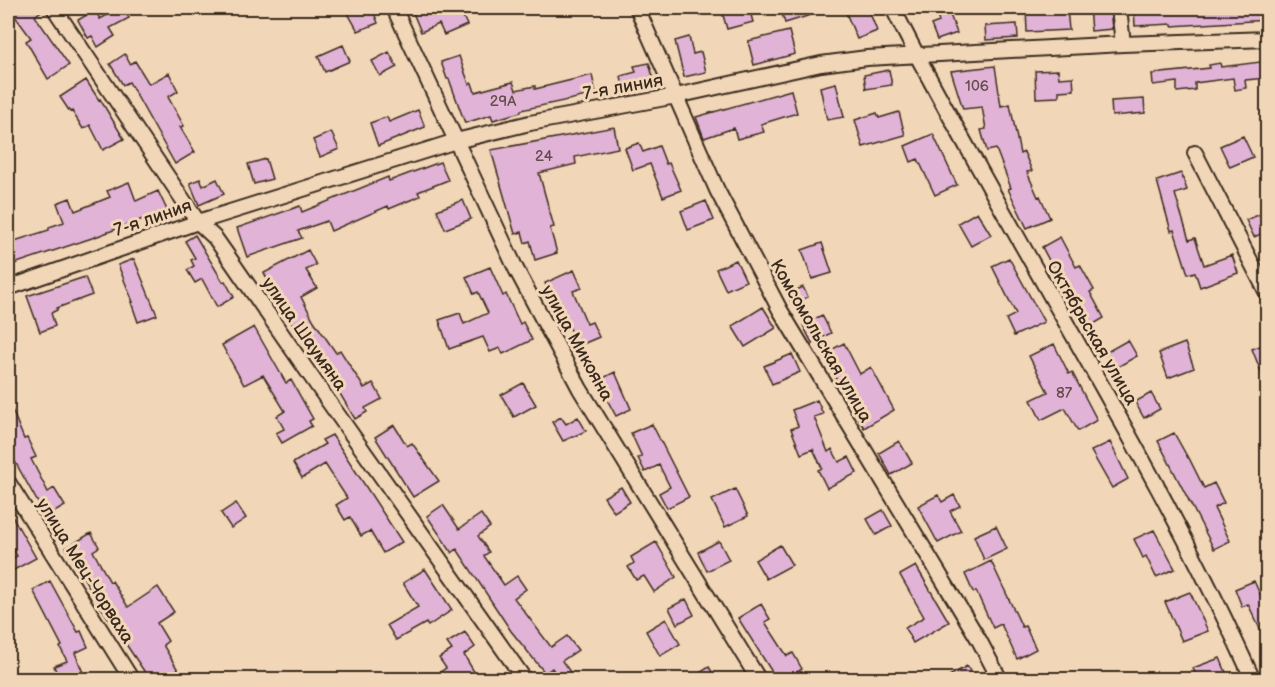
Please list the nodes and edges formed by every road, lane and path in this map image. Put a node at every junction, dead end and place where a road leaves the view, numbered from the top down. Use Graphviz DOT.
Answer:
graph roads {
  1 [pos="54,8"];
  2 [pos="394,8"];
  3 [pos="637,8"];
  4 [pos="893,8"];
  5 [pos="1119,8"];
  6 [pos="1268,39"];
  7 [pos="1123,44"];
  8 [pos="917,56"];
  9 [pos="676,96"];
  10 [pos="456,141"];
  11 [pos="1195,153"];
  12 [pos="198,222"];
  13 [pos="8,288"];
  14 [pos="1268,295"];
  15 [pos="8,482"];
  16 [pos="132,680"];
  17 [pos="525,680"];
  18 [pos="759,680"];
  19 [pos="1000,680"];
  20 [pos="1253,680"];
  1 -- 12 [label="street, улица Шаумяна"];
  2 -- 10 [label="street, улица Микояна"];
  3 -- 9 [label="street, Комсомольская улица"];
  4 -- 8 [label="street, Октябрьская улица"];
  5 -- 7 [label="street"];
  6 -- 7 [label="street, 7-я линия"];
  7 -- 8 [label="street, 7-я линия"];
  8 -- 9 [label="street, 7-я линия"];
  8 -- 20 [label="street, Октябрьская улица"];
  9 -- 10 [label="street, 7-я линия"];
  9 -- 19 [label="street, Комсомольская улица"];
  10 -- 12 [label="street, 7-я линия"];
  10 -- 18 [label="street, улица Микояна"];
  11 -- 14 [label="street"];
  12 -- 13 [label="street, 7-я линия"];
  12 -- 17 [label="street, улица Шаумяна"];
  15 -- 16 [label="street, улица Мец-Чорваха"];
}
